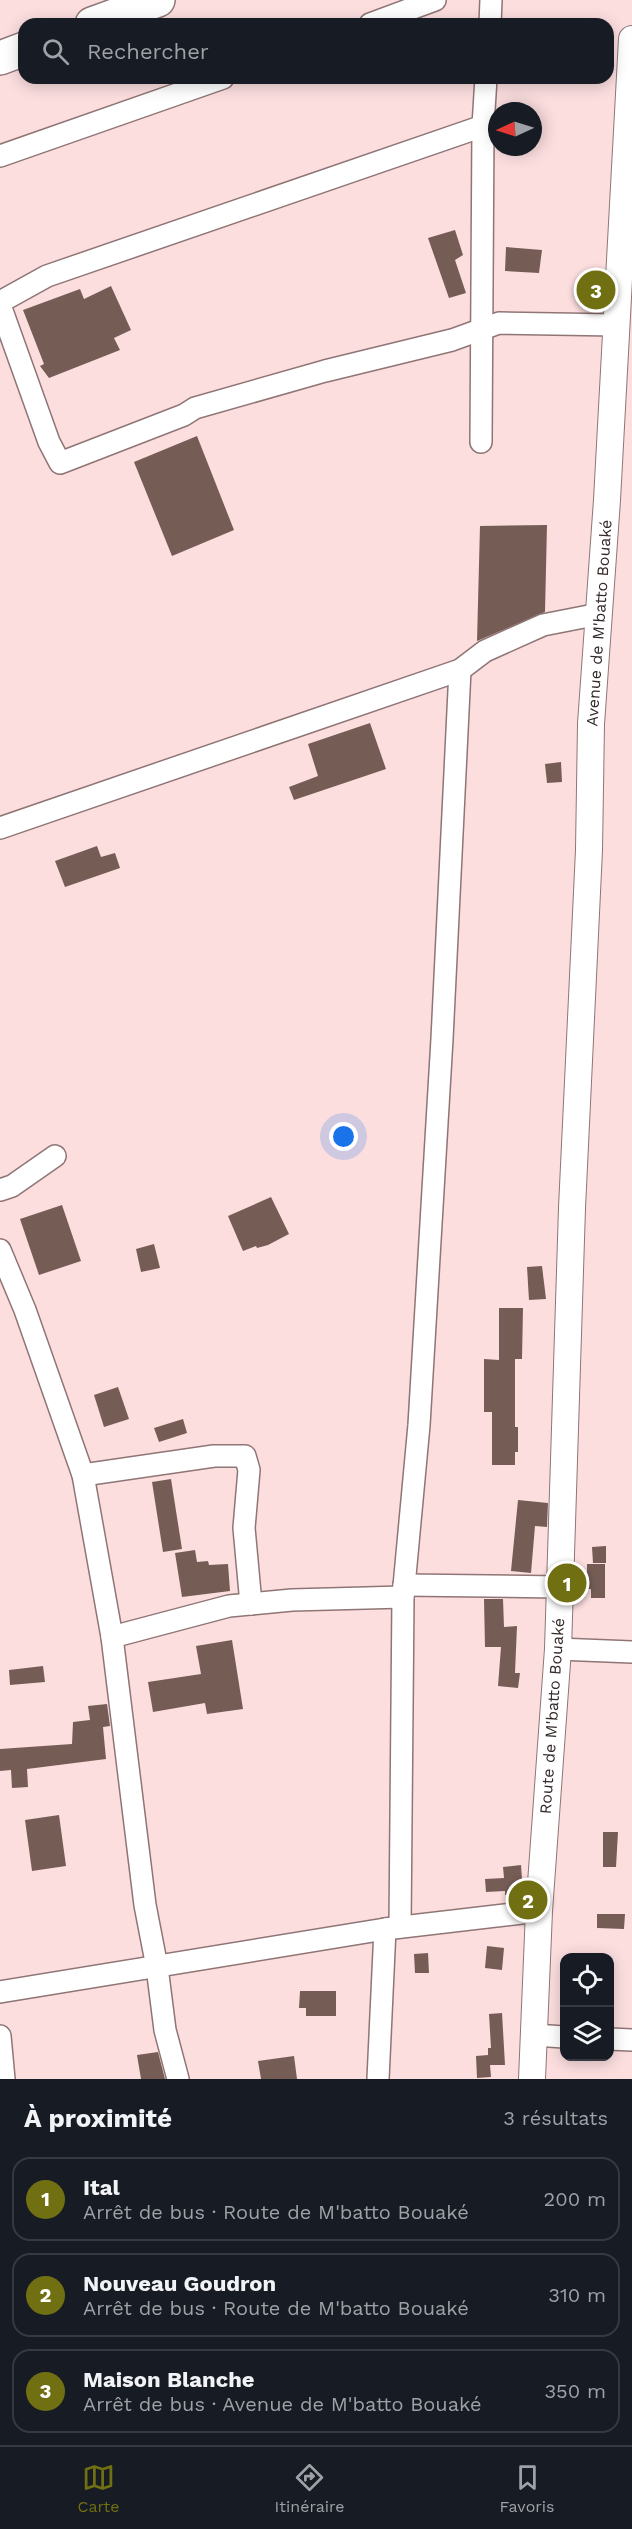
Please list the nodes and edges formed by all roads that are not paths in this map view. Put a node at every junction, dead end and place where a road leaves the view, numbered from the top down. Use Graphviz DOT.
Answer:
graph roads {
  1 [pos="158,0"];
  2 [pos="435,0"];
  3 [pos="491,0"];
  4 [pos="108,18"];
  5 [pos="386,18"];
  6 [pos="490,18"];
  7 [pos="632,39"];
  8 [pos="18,51"];
  9 [pos="0,58"];
  10 [pos="206,84"];
  11 [pos="486,84"];
  12 [pos="483,126"];
  13 [pos="0,156"];
  14 [pos="0,304"];
  15 [pos="616,325"];
  16 [pos="481,329"];
  17 [pos="481,442"];
  18 [pos="599,614"];
  19 [pos="460,670"];
  20 [pos="0,828"];
  21 [pos="55,1156"];
  22 [pos="0,1190"];
  23 [pos="572,1208"];
  24 [pos="0,1250"];
  25 [pos="83,1475"];
  26 [pos="560,1587"];
  27 [pos="403,1591"];
  28 [pos="251,1604"];
  29 [pos="112,1637"];
  30 [pos="558,1649"];
  31 [pos="632,1652"];
  32 [pos="538,1911"];
  33 [pos="393,1928"];
  34 [pos="157,1967"];
  35 [pos="0,1992"];
  36 [pos="534,2035"];
  37 [pos="0,2036"];
  38 [pos="560,2037"];
  39 [pos="614,2039"];
  40 [pos="632,2040"];
  41 [pos="4,2079"];
  42 [pos="178,2079"];
  43 [pos="378,2079"];
  44 [pos="532,2079"];
  1 -- 4 [label="highway"];
  2 -- 5 [label="street"];
  3 -- 6 [label="street"];
  7 -- 15 [label="street, Avenue de M'batto Bouaké"];
  8 -- 9 [label="highway"];
  10 -- 13 [label="street"];
  11 -- 12 [label="street"];
  12 -- 14 [label="street"];
  12 -- 16 [label="street"];
  14 -- 16 [label="street"];
  15 -- 16 [label="street"];
  15 -- 18 [label="street, Avenue de M'batto Bouaké"];
  16 -- 17 [label="street"];
  18 -- 19 [label="street"];
  18 -- 23 [label="street, Avenue de M'batto Bouaké"];
  19 -- 20 [label="street"];
  19 -- 27 [label="street"];
  21 -- 22 [label="street"];
  23 -- 26 [label="street, Route de M'batto Bouaké"];
  24 -- 25 [label="street"];
  25 -- 28 [label="street"];
  25 -- 29 [label="street"];
  26 -- 27 [label="street"];
  26 -- 30 [label="street, Route de M'batto Bouaké"];
  27 -- 28 [label="street"];
  27 -- 33 [label="street"];
  28 -- 29 [label="street"];
  29 -- 34 [label="street"];
  30 -- 31 [label="street"];
  30 -- 32 [label="street, Route de M'batto Bouaké"];
  32 -- 33 [label="street"];
  32 -- 36 [label="street, Route de M'batto Bouaké"];
  33 -- 34 [label="street"];
  33 -- 43 [label="street"];
  34 -- 35 [label="street"];
  34 -- 42 [label="street"];
  36 -- 38 [label="street"];
  36 -- 44 [label="street, Route de M'batto Bouaké"];
  37 -- 41 [label="street"];
  39 -- 40 [label="street"];
}
